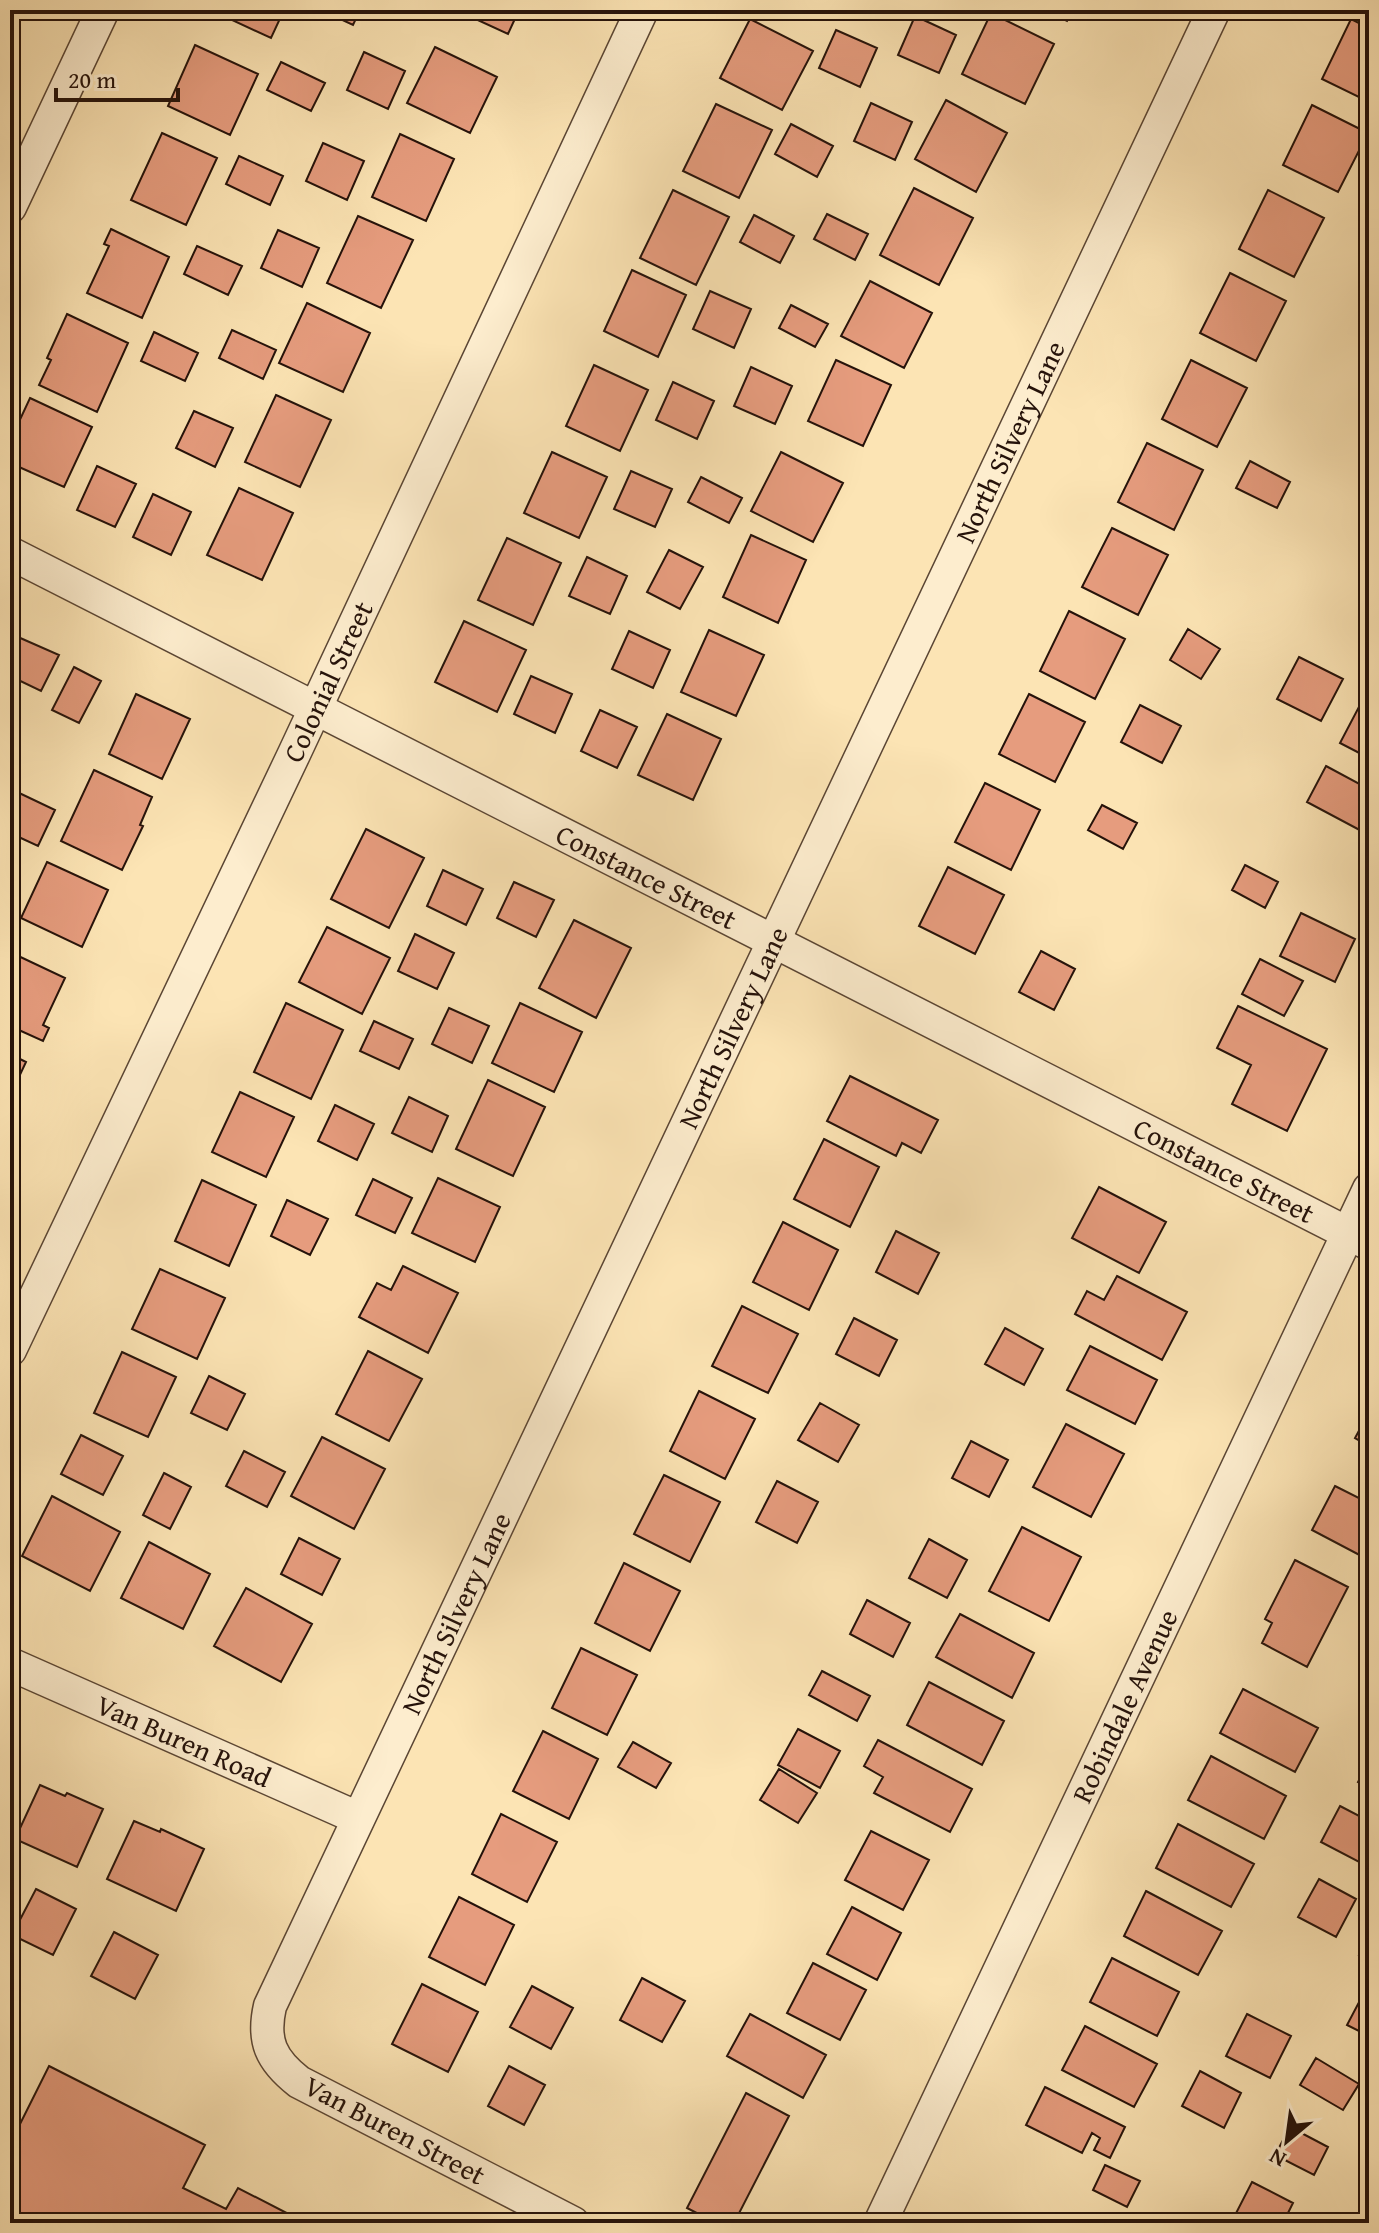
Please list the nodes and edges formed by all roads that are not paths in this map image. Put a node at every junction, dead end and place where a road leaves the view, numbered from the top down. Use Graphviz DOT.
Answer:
graph roads {
  1 [pos="103,10"];
  2 [pos="642,10"];
  3 [pos="1214,10"];
  4 [pos="10,207"];
  5 [pos="10,553"];
  6 [pos="316,707"];
  7 [pos="774,941"];
  8 [pos="1369,1189"];
  9 [pos="1358,1239"];
  10 [pos="10,1350"];
  11 [pos="10,1664"];
  12 [pos="358,1818"];
  13 [pos="270,2047"];
  14 [pos="573,2223"];
  15 [pos="880,2223"];
  1 -- 4 [label="street"];
  2 -- 6 [label="street, Colonial Street"];
  3 -- 7 [label="street, North Silvery Lane"];
  5 -- 6 [label="street, Constance Street"];
  6 -- 7 [label="street, Constance Street"];
  6 -- 10 [label="street, Colonial Street"];
  7 -- 9 [label="street, Constance Street"];
  7 -- 12 [label="street, North Silvery Lane"];
  8 -- 9 [label="street, Robindale Avenue"];
  9 -- 15 [label="street, Robindale Avenue"];
  11 -- 12 [label="street, Van Buren Road"];
  12 -- 13 [label="street, North Silvery Lane"];
  13 -- 14 [label="street, Van Buren Street"];
}
